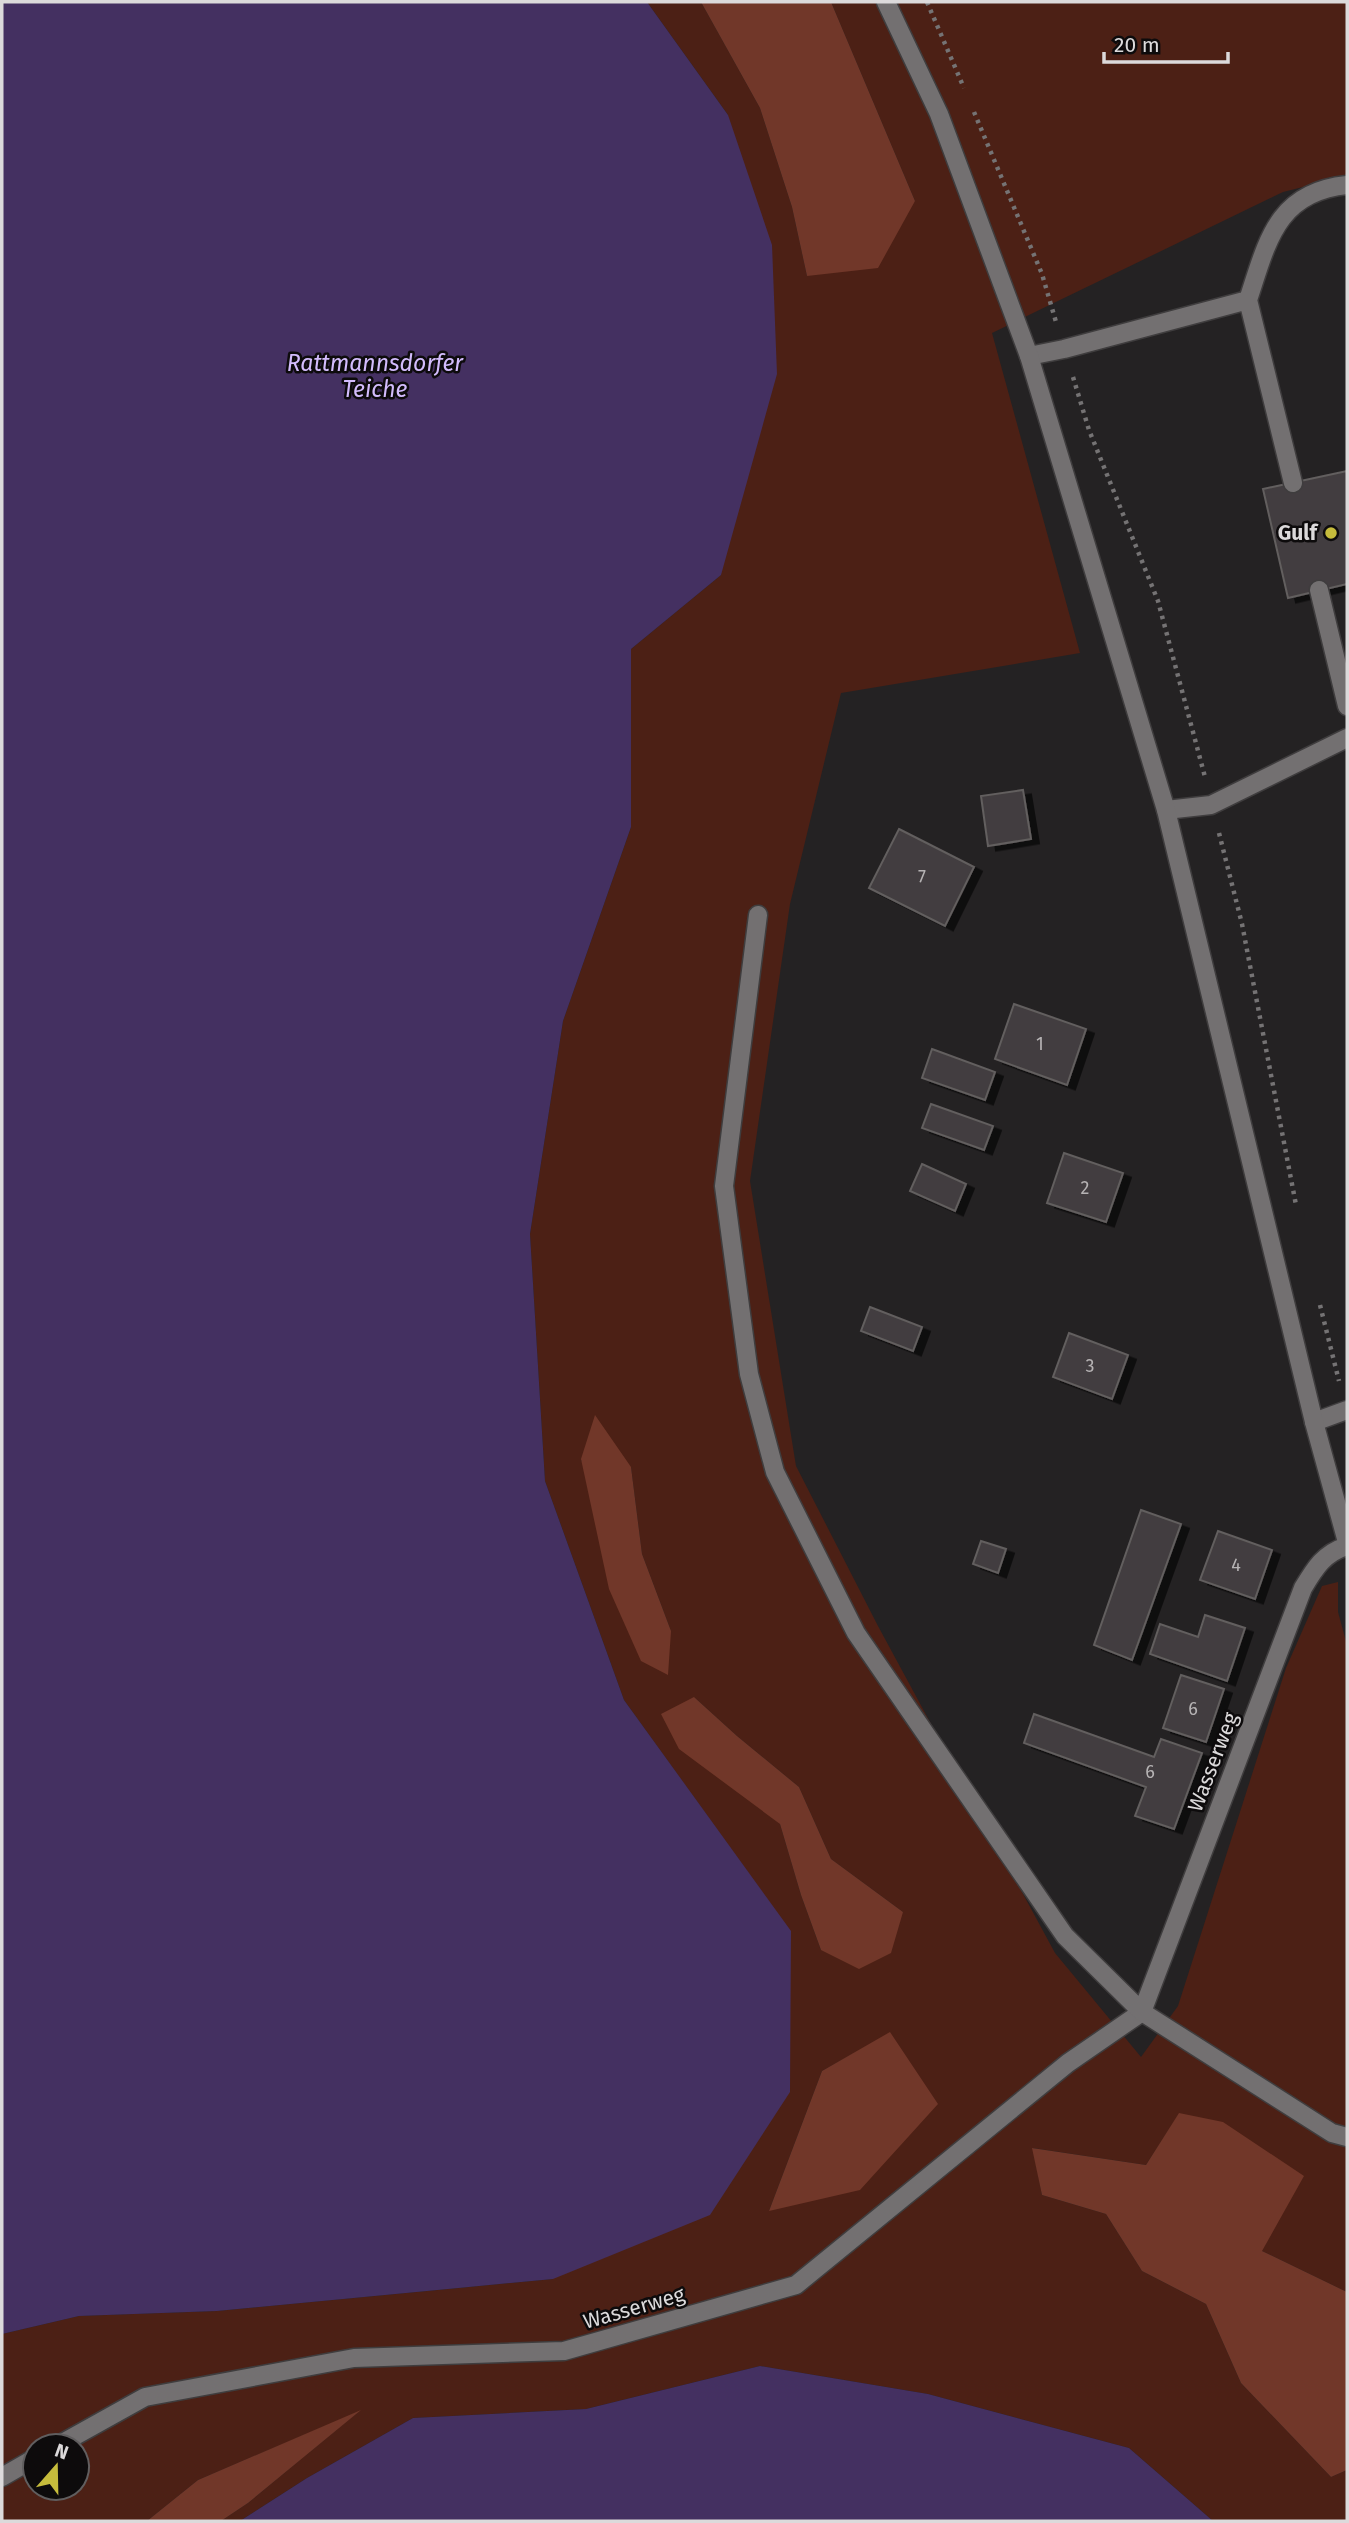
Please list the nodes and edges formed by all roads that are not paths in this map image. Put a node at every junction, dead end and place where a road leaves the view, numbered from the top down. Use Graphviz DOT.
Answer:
graph roads {
  1 [pos="886,2"];
  2 [pos="1347,185"];
  3 [pos="1248,300"];
  4 [pos="1029,356"];
  5 [pos="1293,483"];
  6 [pos="1319,590"];
  7 [pos="1347,706"];
  8 [pos="1347,738"];
  9 [pos="1166,810"];
  10 [pos="758,915"];
  11 [pos="1347,1410"];
  12 [pos="1314,1422"];
  13 [pos="1347,1544"];
  14 [pos="1142,2012"];
  15 [pos="1347,2137"];
  16 [pos="83,2432"];
  17 [pos="21,2466"];
  18 [pos="2,2477"];
  1 -- 4 [label="street"];
  2 -- 3 [label="street"];
  3 -- 4 [label="street"];
  3 -- 5 [label="street"];
  4 -- 9 [label="street"];
  6 -- 7 [label="street"];
  8 -- 9 [label="street"];
  9 -- 12 [label="street"];
  10 -- 14 [label="street"];
  11 -- 12 [label="street"];
  12 -- 13 [label="street"];
  13 -- 14 [label="street, Wasserweg"];
  14 -- 15 [label="street"];
  14 -- 16 [label="street, Wasserweg"];
  17 -- 18 [label="street"];
}
